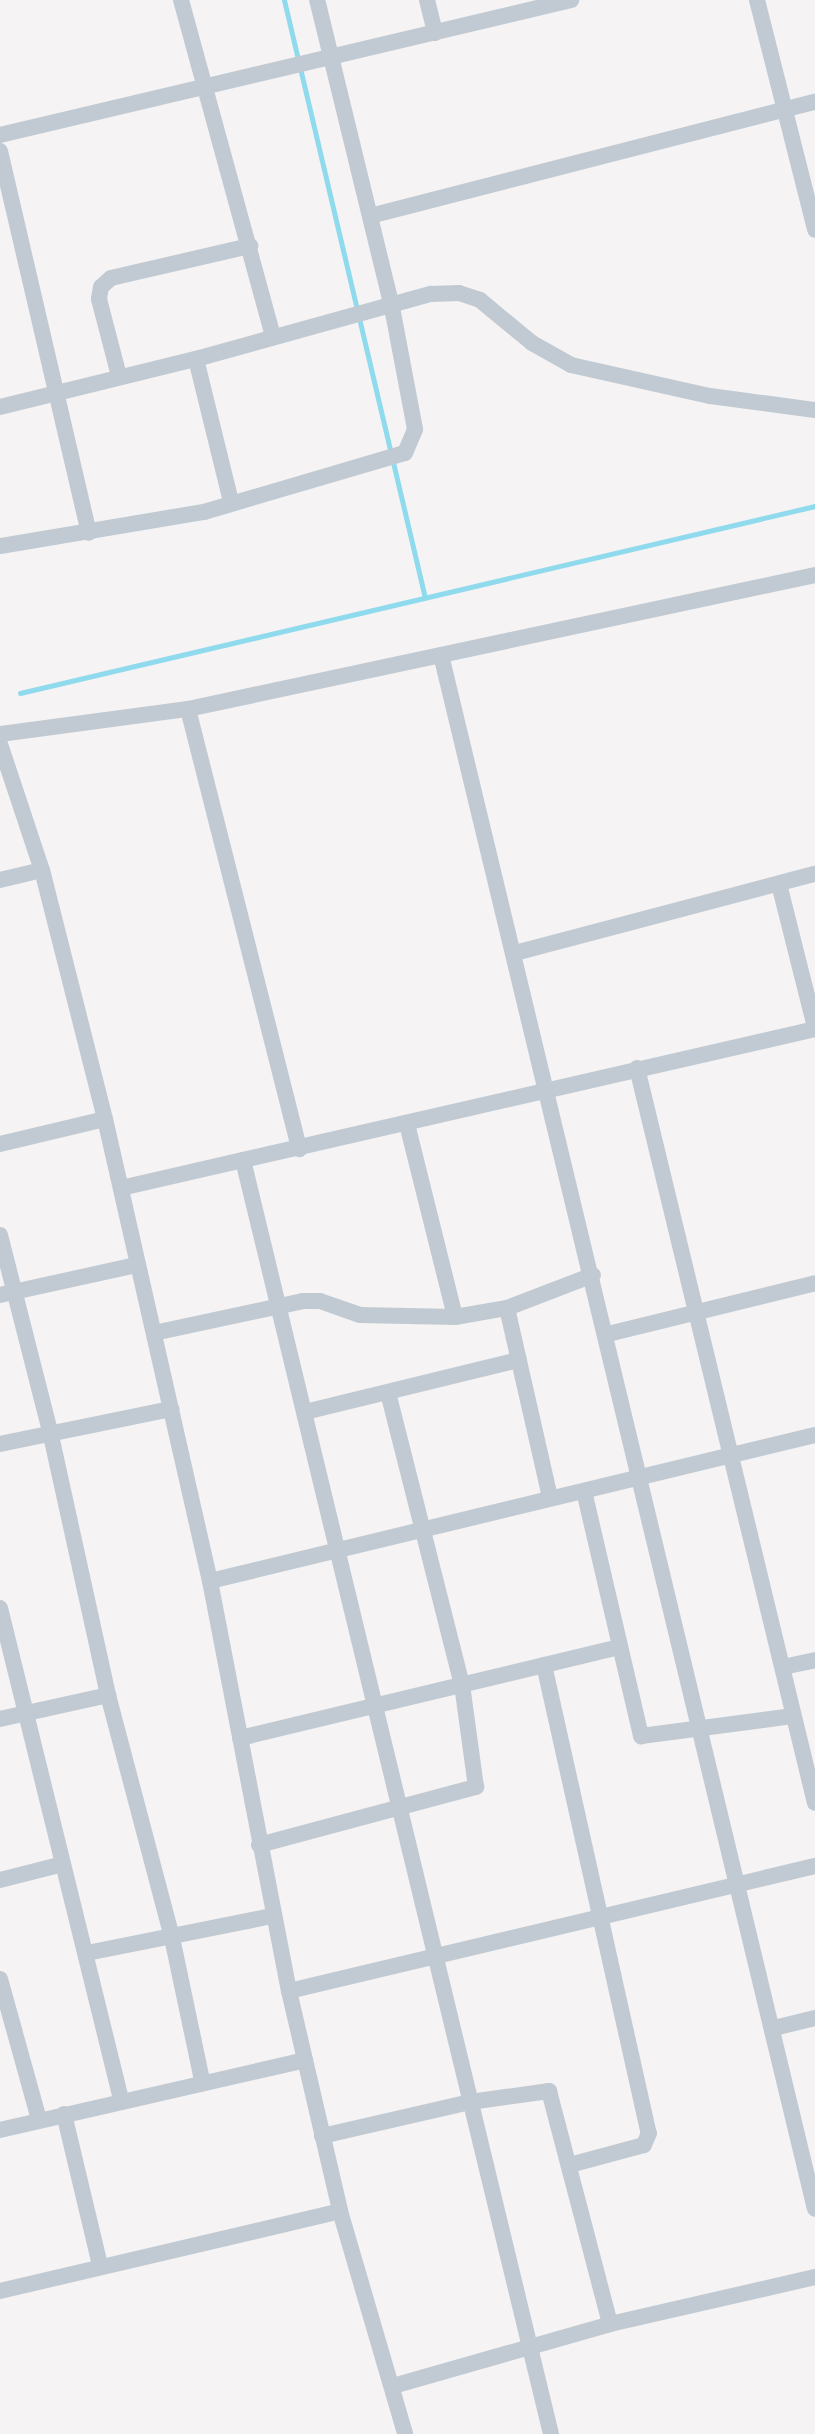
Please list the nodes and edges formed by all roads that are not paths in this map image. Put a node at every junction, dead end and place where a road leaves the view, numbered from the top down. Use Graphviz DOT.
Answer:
graph roads {
  1 [pos="181,0"];
  2 [pos="317,0"];
  3 [pos="427,0"];
  4 [pos="571,0"];
  5 [pos="757,0"];
  6 [pos="435,33"];
  7 [pos="332,58"];
  8 [pos="206,87"];
  9 [pos="815,102"];
  10 [pos="785,110"];
  11 [pos="0,135"];
  12 [pos="0,151"];
  13 [pos="370,216"];
  14 [pos="815,230"];
  15 [pos="250,246"];
  16 [pos="392,307"];
  17 [pos="273,337"];
  18 [pos="196,359"];
  19 [pos="120,376"];
  20 [pos="59,392"];
  21 [pos="0,407"];
  22 [pos="815,410"];
  23 [pos="231,501"];
  24 [pos="89,533"];
  25 [pos="0,546"];
  26 [pos="815,575"];
  27 [pos="441,655"];
  28 [pos="188,709"];
  29 [pos="0,734"];
  30 [pos="0,744"];
  31 [pos="42,870"];
  32 [pos="815,874"];
  33 [pos="0,880"];
  34 [pos="779,884"];
  35 [pos="515,953"];
  36 [pos="815,1028"];
  37 [pos="636,1068"];
  38 [pos="549,1090"];
  39 [pos="105,1119"];
  40 [pos="407,1124"];
  41 [pos="0,1144"];
  42 [pos="299,1149"];
  43 [pos="243,1160"];
  44 [pos="121,1188"];
  45 [pos="0,1235"];
  46 [pos="136,1265"];
  47 [pos="593,1275"];
  48 [pos="815,1283"];
  49 [pos="8,1293"];
  50 [pos="279,1306"];
  51 [pos="507,1308"];
  52 [pos="697,1312"];
  53 [pos="455,1317"];
  54 [pos="154,1333"];
  55 [pos="608,1334"];
  56 [pos="519,1360"];
  57 [pos="388,1393"];
  58 [pos="171,1409"];
  59 [pos="305,1412"];
  60 [pos="50,1432"];
  61 [pos="815,1435"];
  62 [pos="0,1444"];
  63 [pos="731,1455"];
  64 [pos="642,1477"];
  65 [pos="584,1491"];
  66 [pos="550,1497"];
  67 [pos="421,1530"];
  68 [pos="339,1550"];
  69 [pos="210,1581"];
  70 [pos="0,1608"];
  71 [pos="620,1647"];
  72 [pos="815,1660"];
  73 [pos="544,1665"];
  74 [pos="783,1668"];
  75 [pos="462,1685"];
  76 [pos="108,1695"];
  77 [pos="378,1705"];
  78 [pos="27,1713"];
  79 [pos="793,1716"];
  80 [pos="0,1719"];
  81 [pos="704,1731"];
  82 [pos="240,1738"];
  83 [pos="815,1803"];
  84 [pos="402,1810"];
  85 [pos="258,1845"];
  86 [pos="63,1864"];
  87 [pos="815,1866"];
  88 [pos="0,1880"];
  89 [pos="736,1883"];
  90 [pos="272,1916"];
  91 [pos="600,1920"];
  92 [pos="170,1933"];
  93 [pos="87,1953"];
  94 [pos="436,1958"];
  95 [pos="0,1979"];
  96 [pos="289,1991"];
  97 [pos="815,2018"];
  98 [pos="774,2028"];
  99 [pos="305,2060"];
  100 [pos="202,2080"];
  101 [pos="121,2099"];
  102 [pos="470,2102"];
  103 [pos="64,2113"];
  104 [pos="39,2120"];
  105 [pos="0,2130"];
  106 [pos="321,2136"];
  107 [pos="808,2136"];
  108 [pos="570,2165"];
  109 [pos="815,2208"];
  110 [pos="340,2211"];
  111 [pos="100,2265"];
  112 [pos="815,2277"];
  113 [pos="0,2291"];
  114 [pos="610,2324"];
  115 [pos="530,2345"];
  116 [pos="393,2386"];
  117 [pos="405,2434"];
  118 [pos="551,2434"];
  1 -- 8 [label="street"];
  2 -- 7 [label="street"];
  3 -- 6 [label="street"];
  4 -- 6 [label="street"];
  5 -- 10 [label="street"];
  6 -- 7 [label="street"];
  7 -- 8 [label="street"];
  7 -- 13 [label="street"];
  8 -- 11 [label="street"];
  8 -- 15 [label="street"];
  9 -- 10 [label="street"];
  10 -- 13 [label="street"];
  10 -- 14 [label="street"];
  12 -- 20 [label="street"];
  13 -- 16 [label="street"];
  15 -- 17 [label="street"];
  15 -- 19 [label="street"];
  16 -- 17 [label="street"];
  16 -- 22 [label="street"];
  16 -- 23 [label="street"];
  17 -- 18 [label="street"];
  18 -- 19 [label="street"];
  18 -- 23 [label="street"];
  19 -- 20 [label="street"];
  20 -- 21 [label="street"];
  20 -- 24 [label="street"];
  23 -- 24 [label="street"];
  24 -- 25 [label="street"];
  26 -- 27 [label="street"];
  27 -- 28 [label="street"];
  27 -- 35 [label="street"];
  28 -- 29 [label="street"];
  28 -- 42 [label="street"];
  30 -- 31 [label="street"];
  31 -- 33 [label="street"];
  31 -- 39 [label="street"];
  32 -- 34 [label="street"];
  34 -- 35 [label="street"];
  34 -- 36 [label="street"];
  35 -- 38 [label="street"];
  36 -- 37 [label="street"];
  37 -- 38 [label="street"];
  37 -- 52 [label="street"];
  38 -- 40 [label="street"];
  38 -- 47 [label="street"];
  39 -- 41 [label="street"];
  39 -- 44 [label="street"];
  40 -- 42 [label="street"];
  40 -- 53 [label="street"];
  42 -- 43 [label="street"];
  43 -- 44 [label="street"];
  43 -- 50 [label="street"];
  44 -- 46 [label="street"];
  45 -- 49 [label="street"];
  46 -- 49 [label="street"];
  46 -- 54 [label="street"];
  47 -- 51 [label="street"];
  47 -- 55 [label="street"];
  48 -- 52 [label="street"];
  49 -- 60 [label="street"];
  50 -- 53 [label="street"];
  50 -- 54 [label="street"];
  50 -- 59 [label="street"];
  51 -- 53 [label="street"];
  51 -- 56 [label="street"];
  52 -- 55 [label="street"];
  52 -- 63 [label="street"];
  54 -- 58 [label="street"];
  55 -- 64 [label="street"];
  56 -- 57 [label="street"];
  56 -- 66 [label="street"];
  57 -- 59 [label="street"];
  57 -- 67 [label="street"];
  58 -- 60 [label="street"];
  58 -- 69 [label="street"];
  59 -- 68 [label="street"];
  60 -- 62 [label="street"];
  60 -- 76 [label="street"];
  61 -- 63 [label="street"];
  63 -- 64 [label="street"];
  63 -- 74 [label="street"];
  64 -- 65 [label="street"];
  64 -- 81 [label="street"];
  65 -- 66 [label="street"];
  65 -- 71 [label="street"];
  66 -- 67 [label="street"];
  67 -- 68 [label="street"];
  67 -- 75 [label="street"];
  68 -- 69 [label="street"];
  68 -- 77 [label="street"];
  69 -- 82 [label="street"];
  70 -- 78 [label="street"];
  71 -- 73 [label="street"];
  71 -- 81 [label="street"];
  72 -- 74 [label="street"];
  73 -- 75 [label="street"];
  73 -- 91 [label="street"];
  74 -- 79 [label="street"];
  75 -- 77 [label="street"];
  75 -- 84 [label="street"];
  76 -- 78 [label="street"];
  76 -- 92 [label="street"];
  77 -- 82 [label="street"];
  77 -- 84 [label="street"];
  78 -- 80 [label="street"];
  78 -- 86 [label="street"];
  79 -- 81 [label="street"];
  79 -- 83 [label="street"];
  81 -- 89 [label="street"];
  82 -- 85 [label="street"];
  84 -- 85 [label="street"];
  84 -- 94 [label="street"];
  85 -- 90 [label="street"];
  86 -- 88 [label="street"];
  86 -- 93 [label="street"];
  87 -- 89 [label="street"];
  89 -- 91 [label="street"];
  89 -- 98 [label="street"];
  90 -- 92 [label="street"];
  90 -- 96 [label="street"];
  91 -- 94 [label="street"];
  91 -- 108 [label="street"];
  92 -- 93 [label="street"];
  92 -- 100 [label="street"];
  93 -- 101 [label="street"];
  94 -- 96 [label="street"];
  94 -- 102 [label="street"];
  95 -- 104 [label="street"];
  96 -- 99 [label="street"];
  97 -- 98 [label="street"];
  98 -- 107 [label="street"];
  99 -- 100 [label="street"];
  99 -- 106 [label="street"];
  100 -- 101 [label="street"];
  101 -- 103 [label="street"];
  102 -- 106 [label="street"];
  102 -- 108 [label="street"];
  102 -- 115 [label="street"];
  103 -- 104 [label="street"];
  103 -- 111 [label="street"];
  104 -- 105 [label="street"];
  106 -- 110 [label="street"];
  107 -- 109 [label="street"];
  108 -- 114 [label="street"];
  110 -- 111 [label="street"];
  110 -- 116 [label="street"];
  111 -- 113 [label="street"];
  112 -- 114 [label="street"];
  114 -- 115 [label="street"];
  115 -- 116 [label="street"];
  115 -- 118 [label="street"];
  116 -- 117 [label="street"];
}
